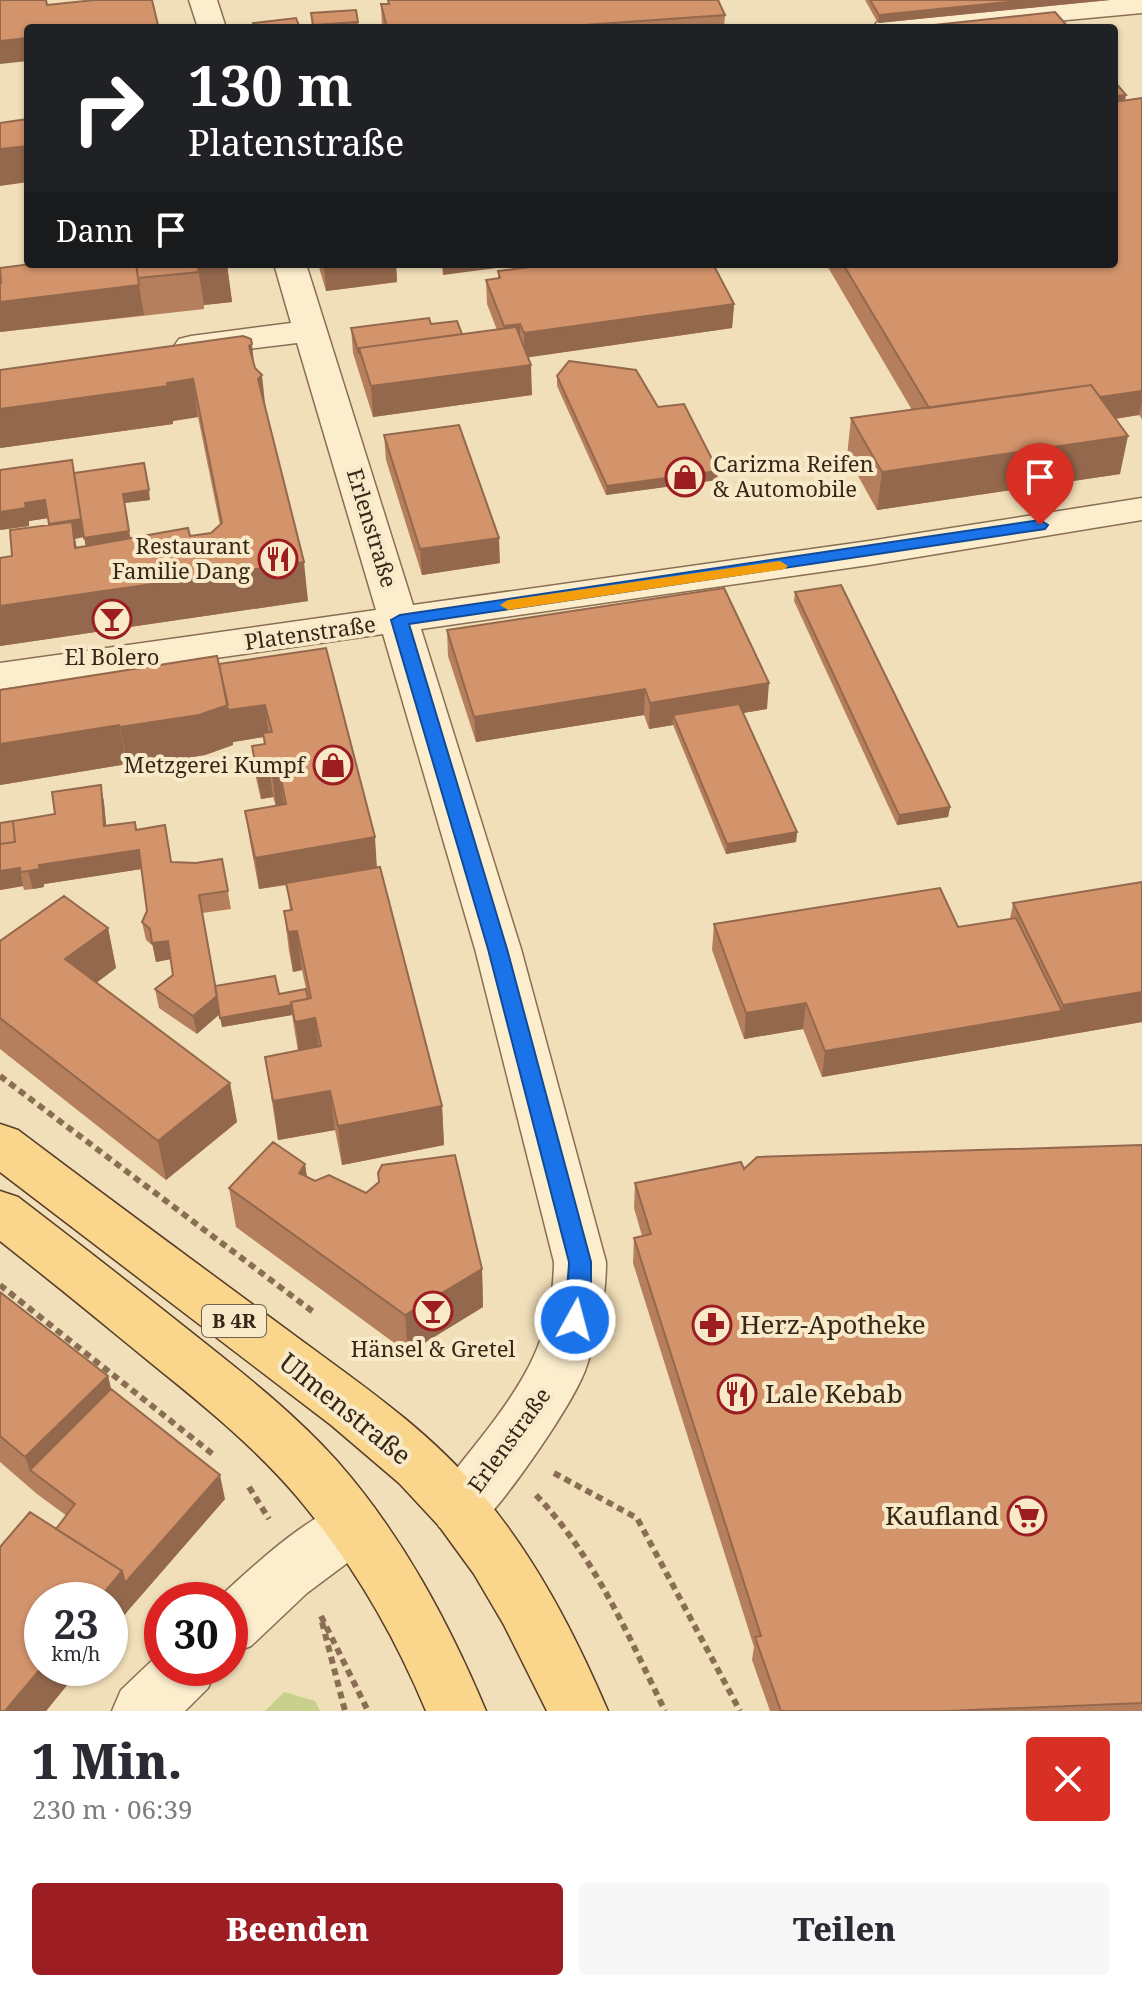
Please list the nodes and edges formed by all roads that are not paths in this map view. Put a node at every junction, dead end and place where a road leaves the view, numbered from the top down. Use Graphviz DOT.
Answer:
graph roads {
  1 [pos="203,0"];
  2 [pos="1142,5"];
  3 [pos="211,24"];
  4 [pos="931,24"];
  5 [pos="291,268"];
  6 [pos="312,331"];
  7 [pos="156,350"];
  8 [pos="1142,509"];
  9 [pos="400,620"];
  10 [pos="0,676"];
  11 [pos="0,1144"];
  12 [pos="0,1212"];
  13 [pos="459,1509"];
  14 [pos="354,1525"];
  15 [pos="248,1618"];
  16 [pos="168,1686"];
  17 [pos="142,1711"];
  18 [pos="456,1711"];
  19 [pos="578,1711"];
  1 -- 3 [label="street"];
  2 -- 4 [label="street"];
  5 -- 6 [label="street, Erlenstraße"];
  6 -- 7 [label="street"];
  6 -- 9 [label="street, Erlenstraße"];
  8 -- 9 [label="street, Platenstraße"];
  9 -- 10 [label="street, Platenstraße"];
  9 -- 13 [label="street, Erlenstraße"];
  11 -- 13 [label="main road, Ulmenstraße / B 4R"];
  12 -- 14 [label="main road, B 4R"];
  13 -- 19 [label="main road, Ulmenstraße / B 4R"];
  14 -- 15 [label="street"];
  14 -- 18 [label="main road, B 4R"];
  16 -- 17 [label="street"];
}
